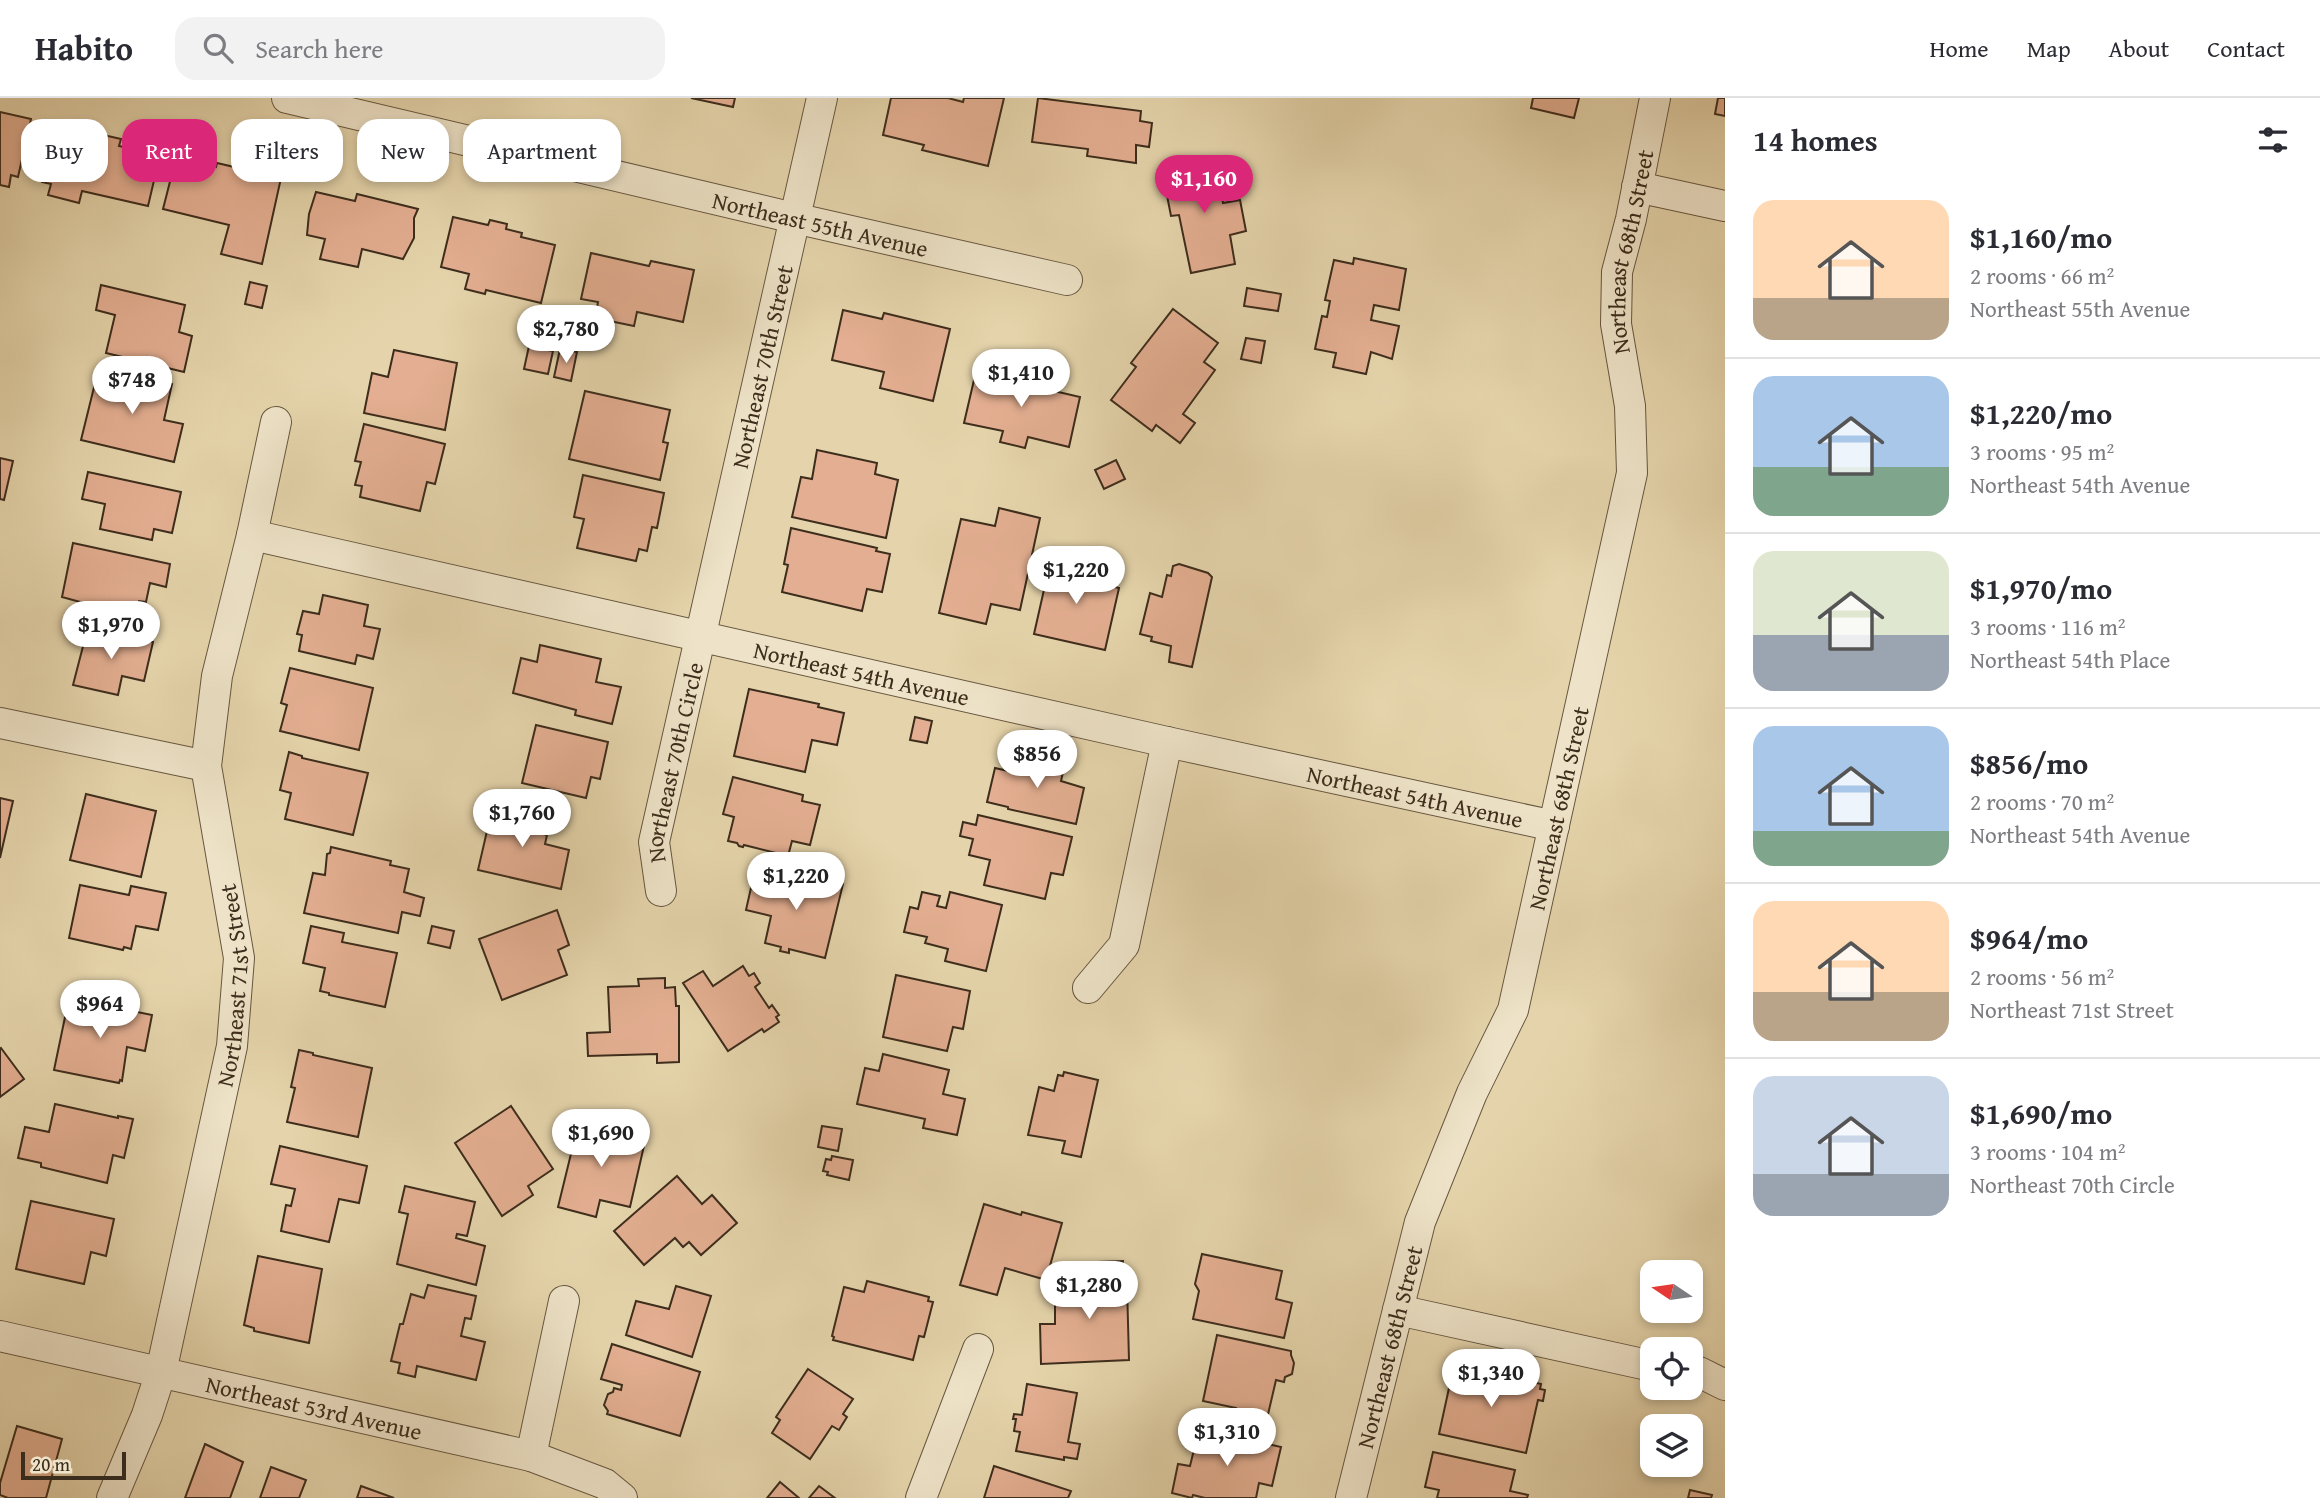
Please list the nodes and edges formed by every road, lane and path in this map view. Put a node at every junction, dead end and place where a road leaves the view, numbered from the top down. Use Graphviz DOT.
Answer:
graph roads {
  1 [pos="287,98"];
  2 [pos="822,98"];
  3 [pos="1655,98"];
  4 [pos="1637,187"];
  5 [pos="1725,206"];
  6 [pos="794,218"];
  7 [pos="1067,279"];
  8 [pos="276,422"];
  9 [pos="252,535"];
  10 [pos="702,636"];
  11 [pos="0,723"];
  12 [pos="1167,742"];
  13 [pos="206,766"];
  14 [pos="1554,826"];
  15 [pos="661,891"];
  16 [pos="1088,988"];
  17 [pos="564,1301"];
  18 [pos="1398,1310"];
  19 [pos="0,1336"];
  20 [pos="978,1349"];
  21 [pos="1640,1363"];
  22 [pos="161,1373"];
  23 [pos="1703,1374"];
  24 [pos="1725,1384"];
  25 [pos="531,1456"];
  26 [pos="112,1498"];
  27 [pos="622,1498"];
  28 [pos="921,1498"];
  29 [pos="1351,1498"];
  1 -- 6 [label="street, Northeast 55th Avenue"];
  2 -- 6 [label="street, Northeast 70th Street"];
  3 -- 4 [label="street, Northeast 68th Street"];
  4 -- 5 [label="street"];
  4 -- 14 [label="street, Northeast 68th Street"];
  6 -- 7 [label="street, Northeast 55th Avenue"];
  6 -- 10 [label="street, Northeast 70th Street"];
  8 -- 9 [label="street, Northeast 71st Street"];
  9 -- 10 [label="street, Northeast 54th Avenue"];
  9 -- 13 [label="street, Northeast 71st Street"];
  10 -- 12 [label="street, Northeast 54th Avenue"];
  10 -- 15 [label="street, Northeast 70th Circle"];
  11 -- 13 [label="street"];
  12 -- 14 [label="street, Northeast 54th Avenue"];
  12 -- 16 [label="street"];
  13 -- 22 [label="street, Northeast 71st Street"];
  14 -- 18 [label="street, Northeast 68th Street"];
  17 -- 25 [label="street"];
  18 -- 21 [label="street"];
  18 -- 29 [label="street, Northeast 68th Street"];
  19 -- 22 [label="street, Northeast 53rd Avenue"];
  20 -- 28 [label="street"];
  22 -- 25 [label="street, Northeast 53rd Avenue"];
  22 -- 26 [label="street, Northeast 71st Street"];
  23 -- 24 [label="street"];
  25 -- 27 [label="street, Northeast 53rd Avenue"];
}
